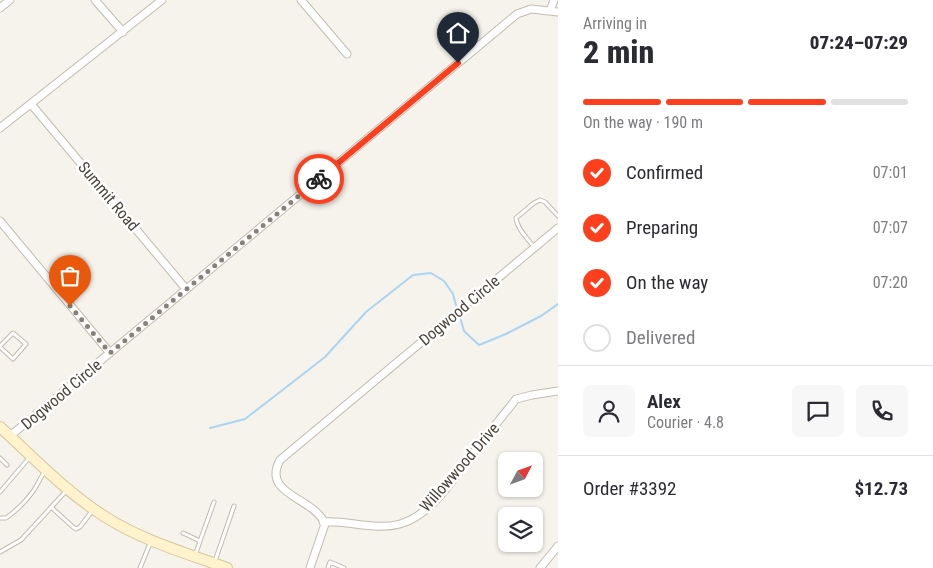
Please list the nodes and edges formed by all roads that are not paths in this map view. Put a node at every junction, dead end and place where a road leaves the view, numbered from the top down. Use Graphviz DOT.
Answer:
graph roads {
  1 [pos="10,0"];
  2 [pos="95,0"];
  3 [pos="162,0"];
  4 [pos="301,0"];
  5 [pos="554,0"];
  6 [pos="0,8"];
  7 [pos="554,12"];
  8 [pos="123,32"];
  9 [pos="347,54"];
  10 [pos="31,104"];
  11 [pos="0,128"];
  12 [pos="558,216"];
  13 [pos="0,221"];
  14 [pos="558,228"];
  15 [pos="535,248"];
  16 [pos="186,289"];
  17 [pos="0,347"];
  18 [pos="110,353"];
  19 [pos="558,391"];
  20 [pos="4,433"];
  21 [pos="31,456"];
  22 [pos="0,458"];
  23 [pos="7,465"];
  24 [pos="47,470"];
  25 [pos="68,490"];
  26 [pos="0,492"];
  27 [pos="214,502"];
  28 [pos="234,506"];
  29 [pos="51,508"];
  30 [pos="93,509"];
  31 [pos="0,518"];
  32 [pos="323,522"];
  33 [pos="183,533"];
  34 [pos="151,540"];
  35 [pos="200,541"];
  36 [pos="558,546"];
  37 [pos="0,552"];
  38 [pos="195,556"];
  39 [pos="214,564"];
  40 [pos="140,568"];
  41 [pos="227,568"];
  42 [pos="310,568"];
  43 [pos="328,568"];
  44 [pos="344,568"];
  45 [pos="540,568"];
  1 -- 6 [label="street"];
  2 -- 8 [label="street"];
  3 -- 8 [label="street"];
  4 -- 9 [label="street"];
  5 -- 7 [label="street"];
  7 -- 16 [label="street, Dogwood Circle"];
  8 -- 10 [label="street"];
  10 -- 11 [label="street"];
  10 -- 16 [label="street, Summit Road"];
  12 -- 15 [label="lane"];
  13 -- 18 [label="street"];
  14 -- 15 [label="street, Dogwood Circle"];
  15 -- 32 [label="street, Dogwood Circle"];
  16 -- 18 [label="street, Dogwood Circle"];
  17 -- 17 [label="lane"];
  18 -- 20 [label="street, Dogwood Circle"];
  19 -- 32 [label="street, Willowwood Drive"];
  20 -- 21 [label="main road"];
  21 -- 24 [label="main road"];
  21 -- 26 [label="lane"];
  22 -- 23 [label="lane"];
  24 -- 25 [label="main road"];
  24 -- 31 [label="lane"];
  25 -- 29 [label="lane"];
  25 -- 30 [label="main road"];
  27 -- 35 [label="lane"];
  28 -- 39 [label="lane"];
  29 -- 30 [label="lane"];
  29 -- 37 [label="lane"];
  30 -- 34 [label="main road"];
  32 -- 42 [label="street"];
  33 -- 35 [label="lane"];
  34 -- 38 [label="main road"];
  34 -- 40 [label="lane"];
  35 -- 38 [label="lane"];
  36 -- 45 [label="street"];
  38 -- 39 [label="main road"];
  39 -- 41 [label="main road"];
  43 -- 44 [label="lane"];
}
